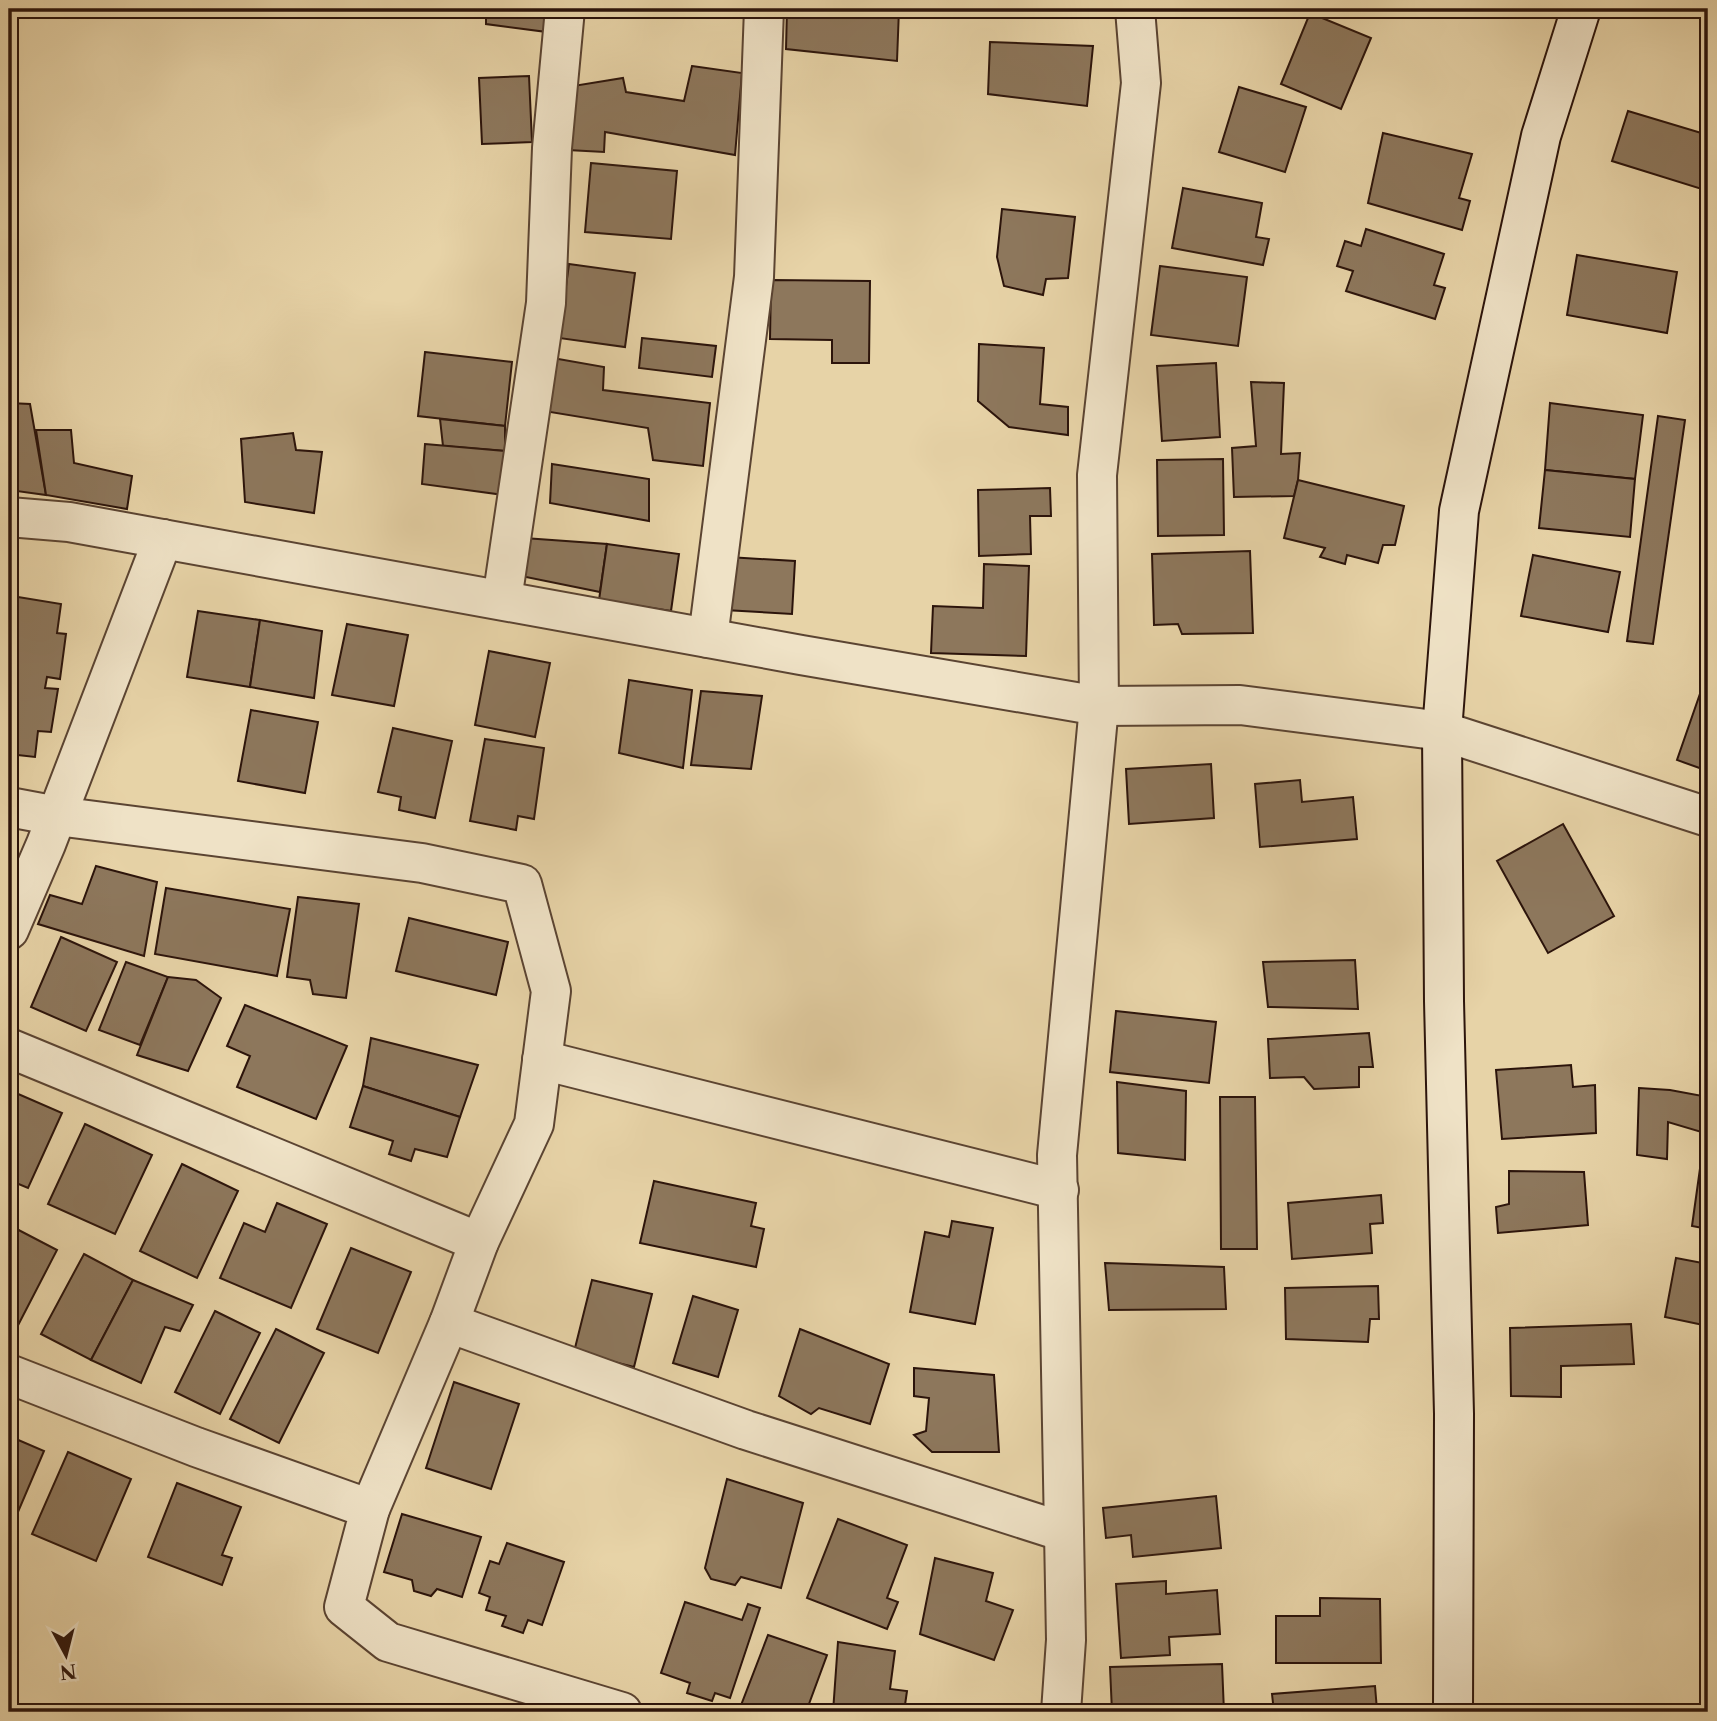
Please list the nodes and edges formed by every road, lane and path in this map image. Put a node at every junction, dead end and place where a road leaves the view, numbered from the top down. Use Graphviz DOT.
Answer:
graph roads {
  1 [pos="565,9"];
  2 [pos="764,9"];
  3 [pos="1135,9"];
  4 [pos="1163,9"];
  5 [pos="1581,9"];
  6 [pos="1141,83"];
  7 [pos="9,517"];
  8 [pos="163,539"];
  9 [pos="502,600"];
  10 [pos="708,638"];
  11 [pos="1099,706"];
  12 [pos="1442,731"];
  13 [pos="9,807"];
  14 [pos="57,816"];
  15 [pos="1708,817"];
  16 [pos="9,930"];
  17 [pos="9,1048"];
  18 [pos="542,1060"];
  19 [pos="1059,1191"];
  20 [pos="479,1242"];
  21 [pos="449,1323"];
  22 [pos="9,1374"];
  23 [pos="370,1509"];
  24 [pos="1064,1532"];
  25 [pos="622,1712"];
  26 [pos="1060,1712"];
  27 [pos="1453,1712"];
  1 -- 9 [label="street"];
  2 -- 10 [label="street"];
  3 -- 6 [label="street"];
  4 -- 6 [label="street"];
  5 -- 12 [label="street"];
  6 -- 11 [label="street"];
  7 -- 8 [label="street"];
  8 -- 9 [label="street"];
  8 -- 14 [label="street"];
  9 -- 10 [label="street"];
  10 -- 11 [label="street"];
  11 -- 12 [label="street"];
  11 -- 19 [label="street"];
  12 -- 15 [label="street"];
  12 -- 27 [label="street"];
  13 -- 14 [label="street"];
  14 -- 16 [label="street"];
  14 -- 18 [label="street"];
  17 -- 20 [label="street"];
  18 -- 19 [label="street"];
  18 -- 20 [label="street"];
  19 -- 24 [label="street"];
  20 -- 21 [label="street"];
  21 -- 23 [label="street"];
  21 -- 24 [label="street"];
  22 -- 23 [label="street"];
  23 -- 25 [label="street"];
  24 -- 26 [label="street"];
}
